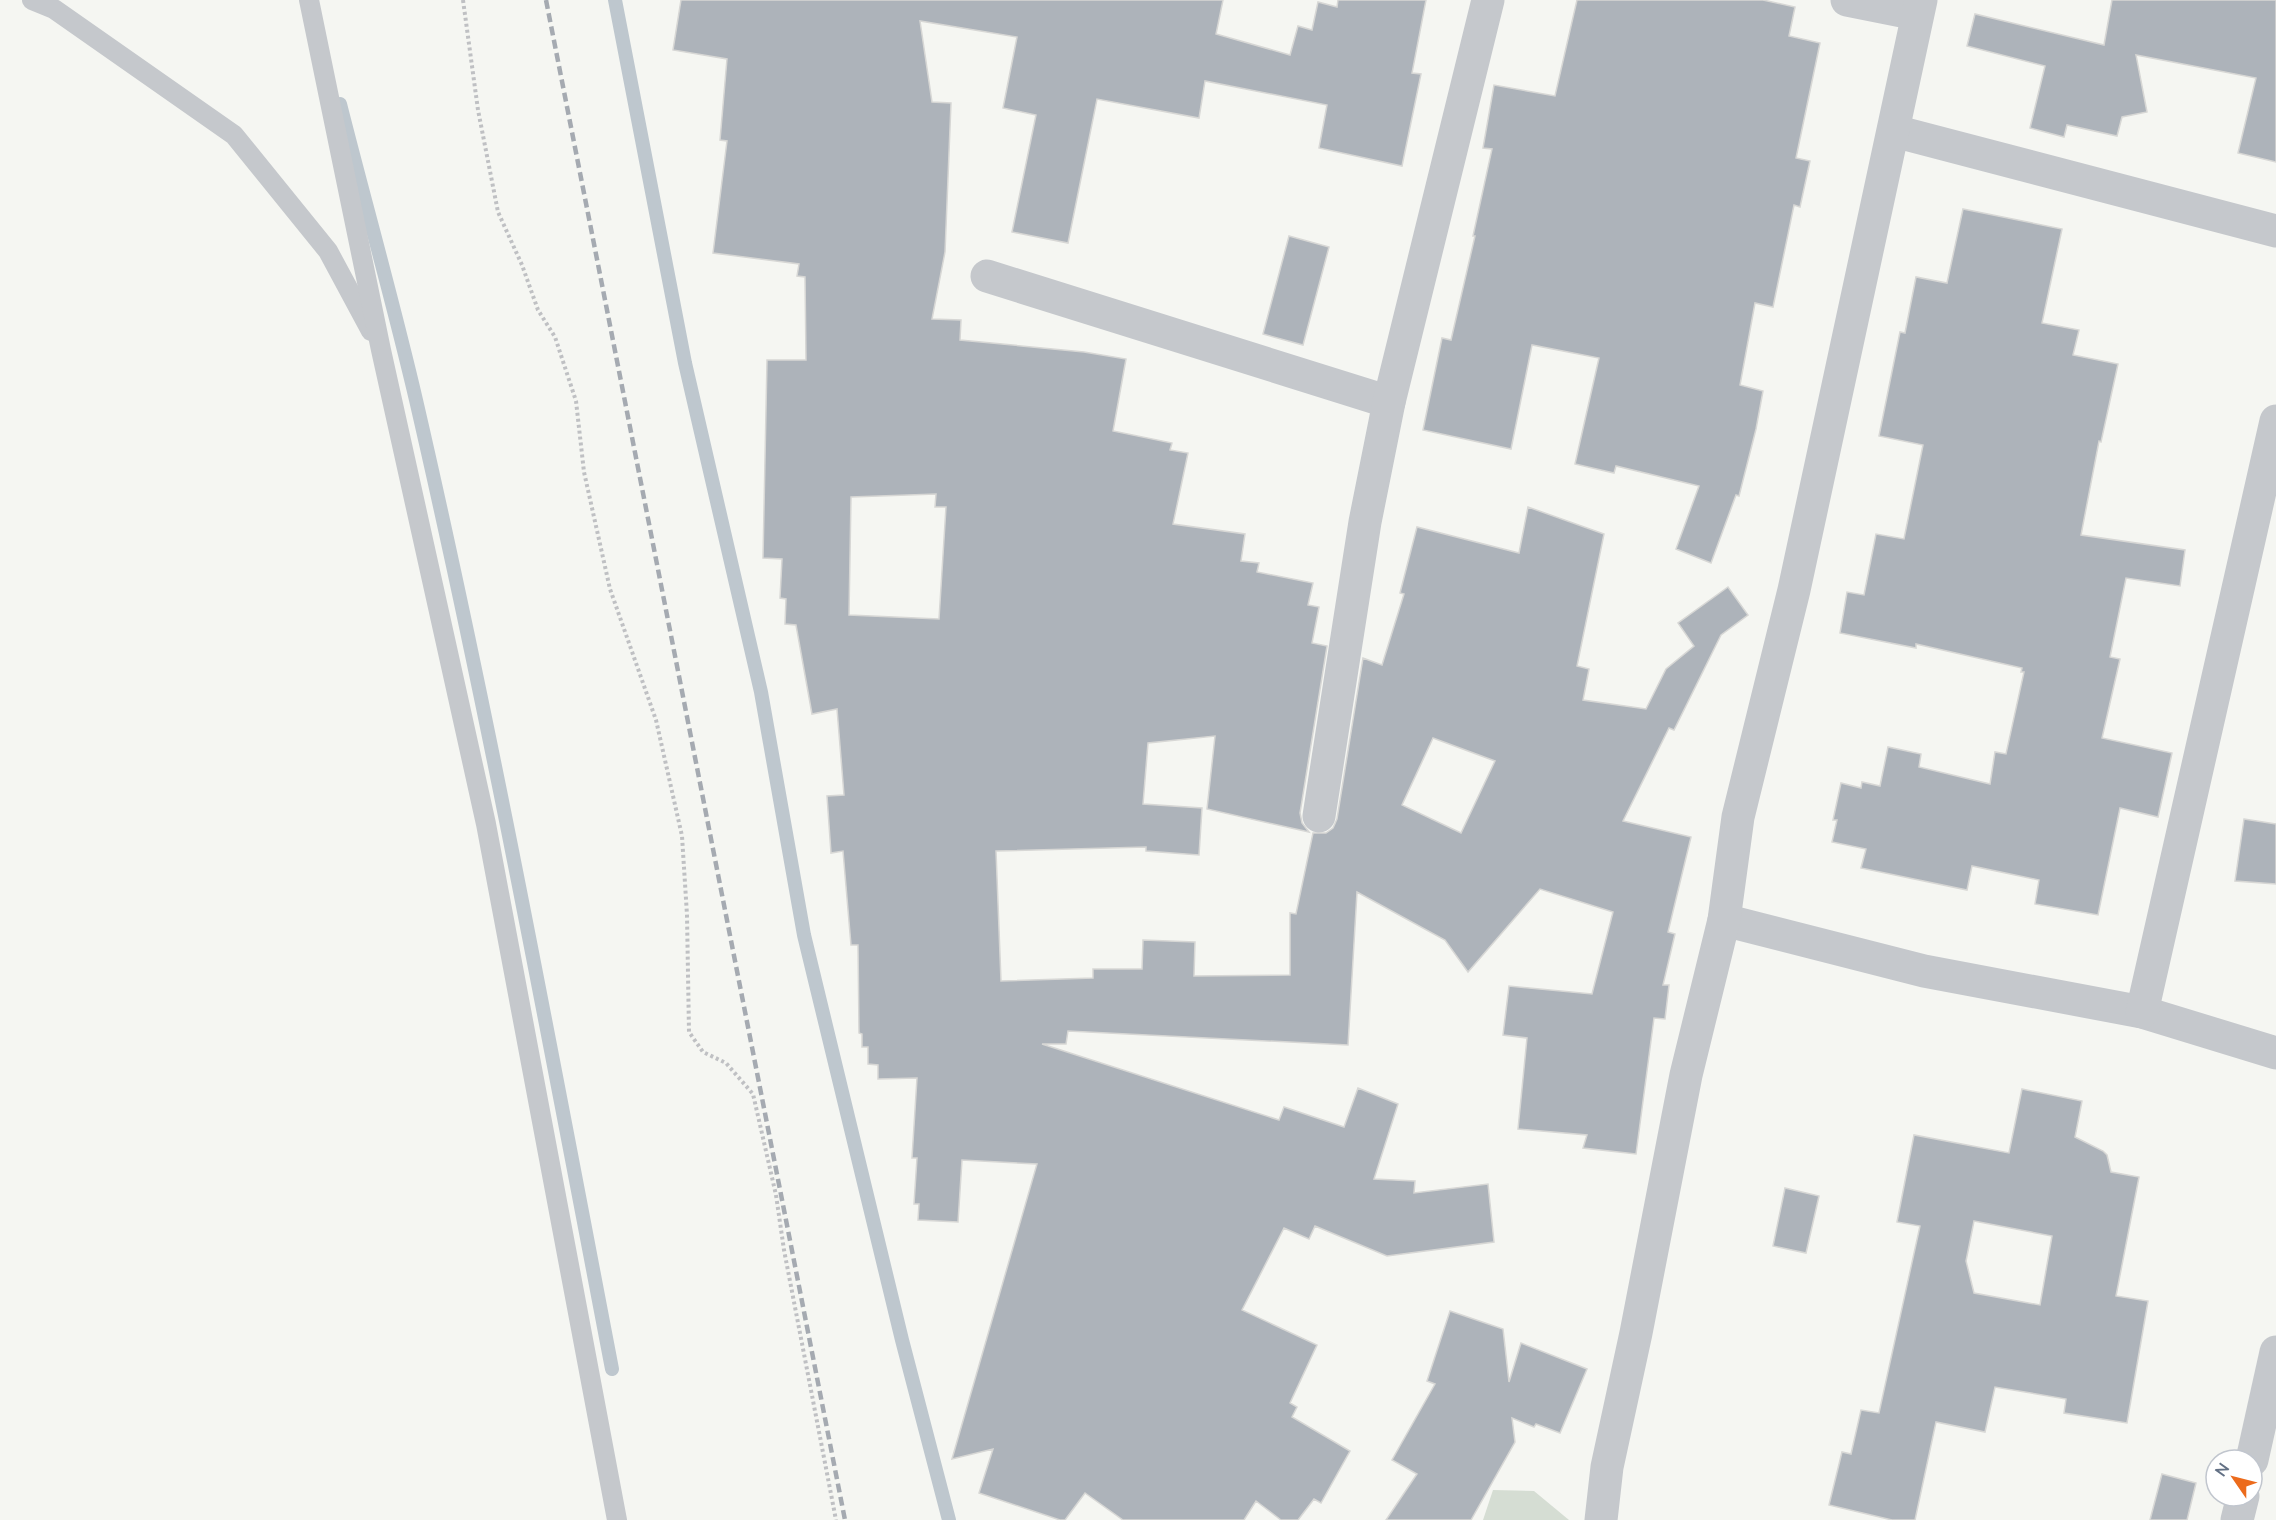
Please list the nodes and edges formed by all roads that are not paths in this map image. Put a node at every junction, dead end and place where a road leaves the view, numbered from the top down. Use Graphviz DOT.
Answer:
graph roads {
  1 [pos="32,0"];
  2 [pos="309,0"];
  3 [pos="1488,0"];
  4 [pos="1847,0"];
  5 [pos="1919,7"];
  6 [pos="1894,131"];
  7 [pos="2276,231"];
  8 [pos="987,276"];
  9 [pos="381,350"];
  10 [pos="1389,402"];
  11 [pos="2276,421"];
  12 [pos="1319,816"];
  13 [pos="1724,920"];
  14 [pos="2142,1012"];
  15 [pos="2276,1053"];
  16 [pos="2276,1352"];
  17 [pos="2255,1448"];
  18 [pos="617,1520"];
  19 [pos="1601,1520"];
  1 -- 9 [label="lane"];
  2 -- 9 [label="lane"];
  3 -- 10 [label="street"];
  4 -- 5 [label="street"];
  5 -- 6 [label="street"];
  6 -- 7 [label="street"];
  6 -- 13 [label="street"];
  8 -- 10 [label="street"];
  9 -- 18 [label="lane"];
  10 -- 12 [label="street"];
  11 -- 14 [label="street"];
  13 -- 14 [label="street"];
  13 -- 19 [label="street"];
  14 -- 15 [label="street"];
  16 -- 17 [label="street"];
}
